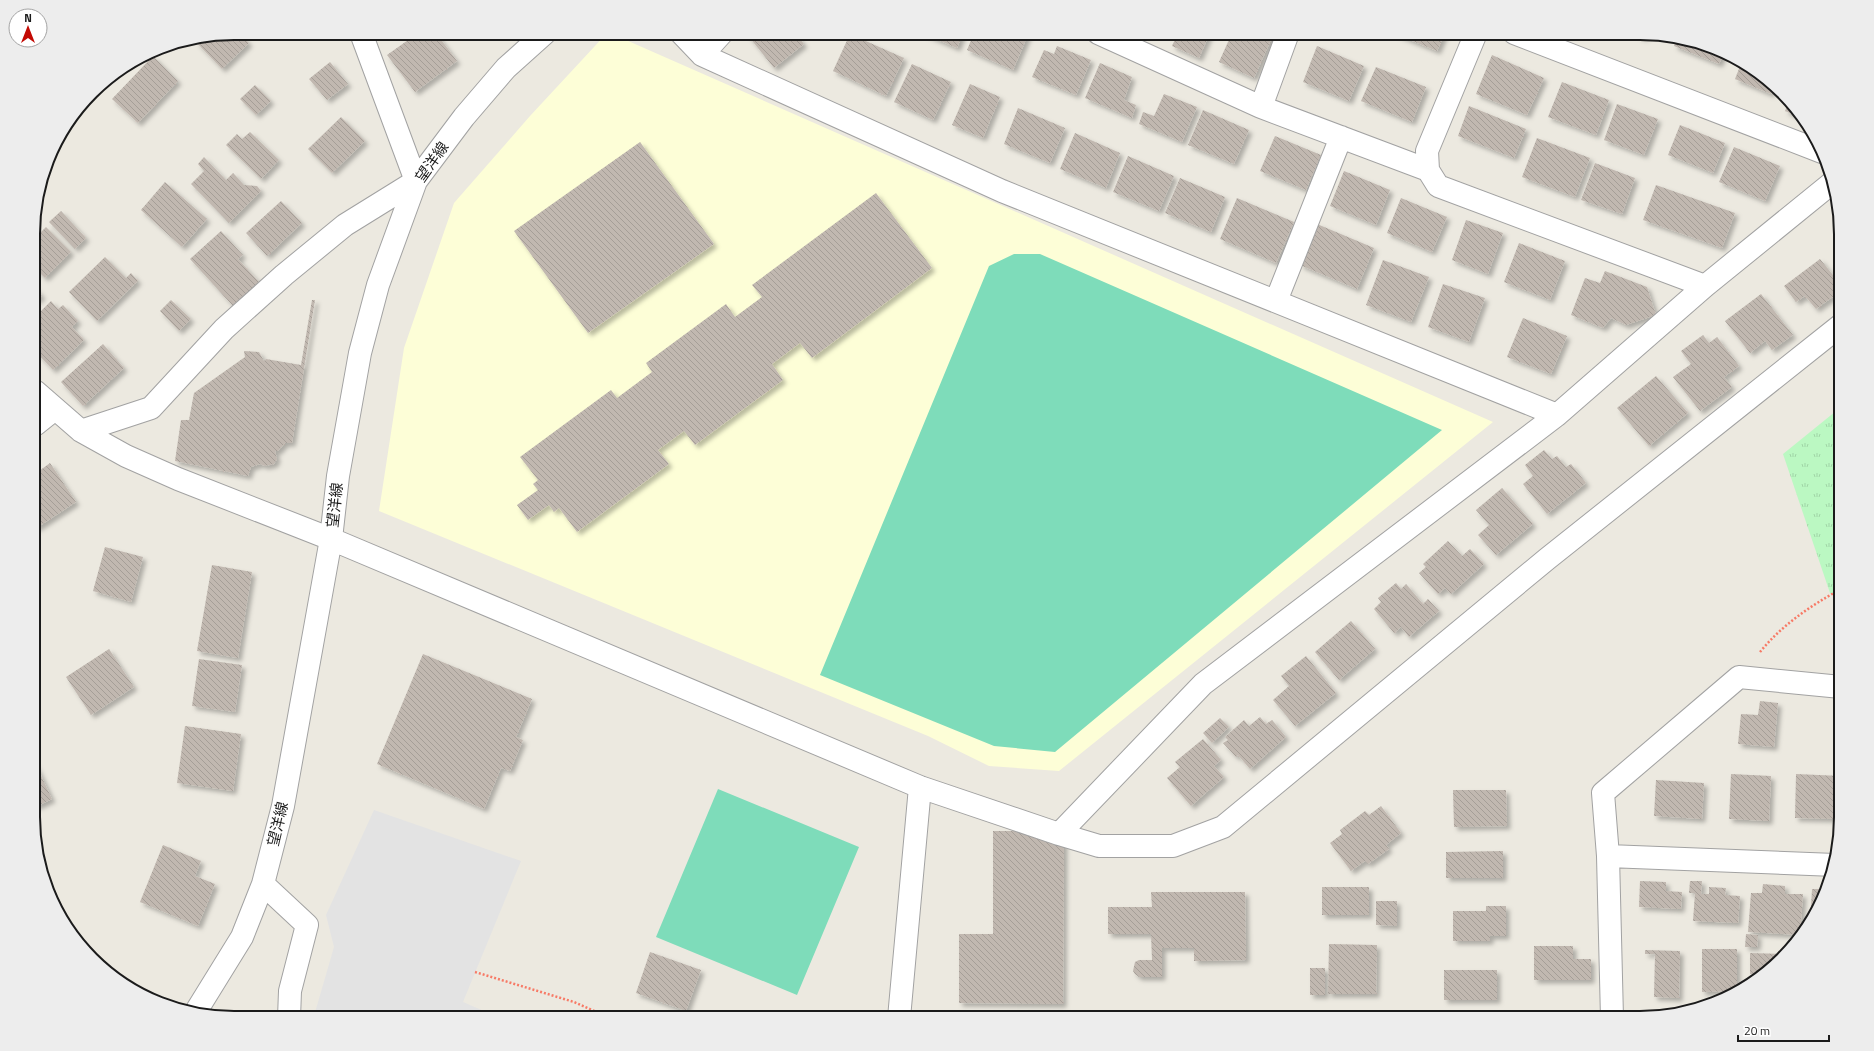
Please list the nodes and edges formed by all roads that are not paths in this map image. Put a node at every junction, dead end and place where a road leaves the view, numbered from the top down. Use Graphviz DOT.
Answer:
graph roads {
  1 [pos="364,40"];
  2 [pos="537,40"];
  3 [pos="688,40"];
  4 [pos="716,40"];
  5 [pos="1113,40"];
  6 [pos="1285,40"];
  7 [pos="1473,40"];
  8 [pos="1532,40"];
  9 [pos="702,55"];
  10 [pos="1261,107"];
  11 [pos="1341,137"];
  12 [pos="1814,149"];
  13 [pos="1428,170"];
  14 [pos="416,181"];
  15 [pos="1828,186"];
  16 [pos="1705,286"];
  17 [pos="1276,301"];
  18 [pos="1834,331"];
  19 [pos="40,396"];
  20 [pos="55,409"];
  21 [pos="1557,415"];
  22 [pos="40,421"];
  23 [pos="81,431"];
  24 [pos="331,539"];
  25 [pos="1834,686"];
  26 [pos="920,786"];
  27 [pos="1059,834"];
  28 [pos="1608,856"];
  29 [pos="1828,865"];
  30 [pos="263,884"];
  31 [pos="198,1007"];
  32 [pos="289,1011"];
  33 [pos="900,1011"];
  34 [pos="1612,1011"];
  1 -- 14 [label="street"];
  2 -- 14 [label="street, 望洋線"];
  3 -- 9 [label="street"];
  4 -- 9 [label="street"];
  5 -- 10 [label="street"];
  6 -- 10 [label="street"];
  7 -- 13 [label="street"];
  8 -- 12 [label="street"];
  9 -- 17 [label="street"];
  10 -- 11 [label="street"];
  11 -- 13 [label="street"];
  11 -- 17 [label="street"];
  13 -- 16 [label="street"];
  14 -- 23 [label="street"];
  14 -- 24 [label="street, 望洋線"];
  15 -- 16 [label="street"];
  16 -- 21 [label="street"];
  17 -- 21 [label="street"];
  18 -- 27 [label="street"];
  19 -- 20 [label="street"];
  20 -- 22 [label="street"];
  20 -- 23 [label="street"];
  21 -- 27 [label="street"];
  23 -- 24 [label="street"];
  24 -- 26 [label="street"];
  24 -- 30 [label="street, 望洋線"];
  25 -- 28 [label="street"];
  26 -- 27 [label="street"];
  26 -- 33 [label="street"];
  28 -- 29 [label="street"];
  28 -- 34 [label="street"];
  30 -- 31 [label="street, 望洋線"];
  30 -- 32 [label="street"];
}
